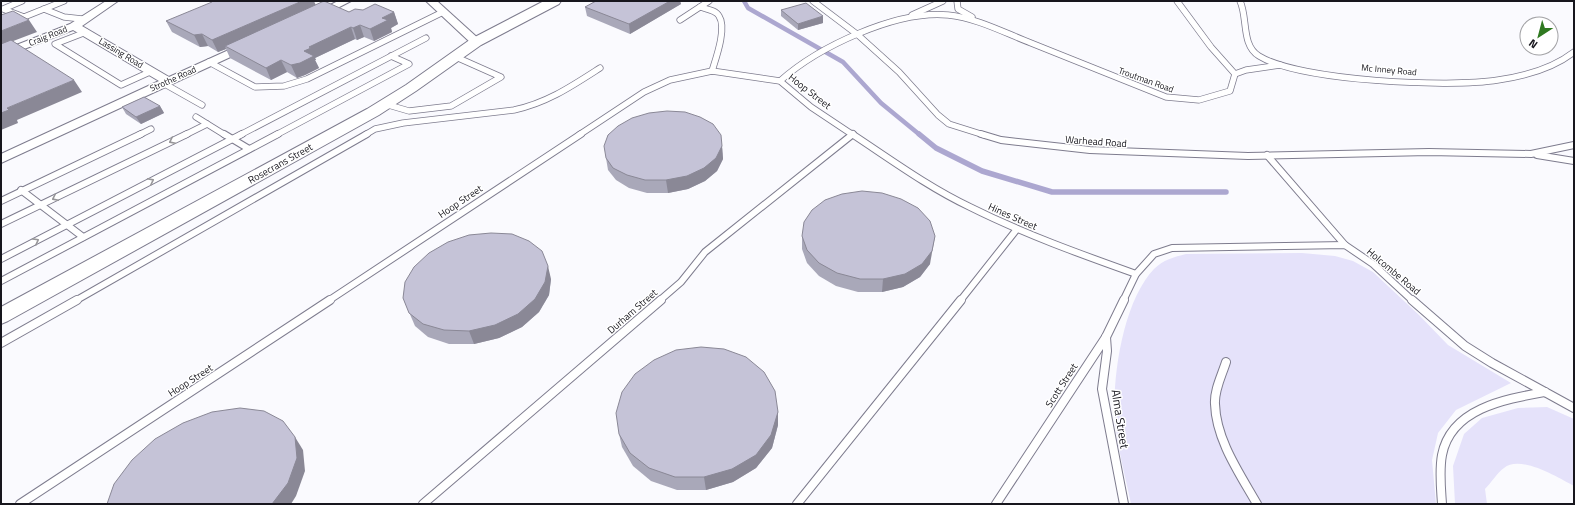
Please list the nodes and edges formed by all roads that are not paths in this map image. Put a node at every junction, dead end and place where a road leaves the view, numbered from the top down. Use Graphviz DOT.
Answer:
graph roads {
  1 [pos="22,1"];
  2 [pos="64,1"];
  3 [pos="113,1"];
  4 [pos="346,1"];
  5 [pos="431,1"];
  6 [pos="554,1"];
  7 [pos="709,1"];
  8 [pos="814,1"];
  9 [pos="943,1"];
  10 [pos="957,1"];
  11 [pos="1177,1"];
  12 [pos="1240,1"];
  13 [pos="700,6"];
  14 [pos="44,9"];
  15 [pos="443,12"];
  16 [pos="14,14"];
  17 [pos="8,16"];
  18 [pos="905,19"];
  19 [pos="303,20"];
  20 [pos="680,20"];
  21 [pos="78,22"];
  22 [pos="978,22"];
  23 [pos="86,32"];
  24 [pos="858,35"];
  25 [pos="426,38"];
  26 [pos="260,40"];
  27 [pos="476,42"];
  28 [pos="1574,52"];
  29 [pos="1,55"];
  30 [pos="391,56"];
  31 [pos="456,57"];
  32 [pos="209,62"];
  33 [pos="1281,64"];
  34 [pos="600,68"];
  35 [pos="712,71"];
  36 [pos="152,72"];
  37 [pos="1235,74"];
  38 [pos="780,81"];
  39 [pos="165,82"];
  40 [pos="386,104"];
  41 [pos="202,105"];
  42 [pos="196,117"];
  43 [pos="207,124"];
  44 [pos="151,129"];
  45 [pos="853,134"];
  46 [pos="232,139"];
  47 [pos="1574,146"];
  48 [pos="249,149"];
  49 [pos="1531,154"];
  50 [pos="1268,155"];
  51 [pos="1,159"];
  52 [pos="1574,161"];
  53 [pos="22,190"];
  54 [pos="1,201"];
  55 [pos="40,205"];
  56 [pos="1,224"];
  57 [pos="67,225"];
  58 [pos="1017,230"];
  59 [pos="83,237"];
  60 [pos="1345,245"];
  61 [pos="1,259"];
  62 [pos="1136,274"];
  63 [pos="1,281"];
  64 [pos="1,316"];
  65 [pos="1106,337"];
  66 [pos="1,343"];
  67 [pos="1226,362"];
  68 [pos="1545,392"];
  69 [pos="1574,408"];
  70 [pos="20,504"];
  71 [pos="423,504"];
  72 [pos="797,504"];
  73 [pos="996,504"];
  74 [pos="1124,504"];
  75 [pos="1257,504"];
  76 [pos="1442,504"];
  1 -- 16 [label="lane"];
  2 -- 14 [label="lane"];
  3 -- 21 [label="street, Craig Road"];
  4 -- 19 [label="street"];
  5 -- 15 [label="street"];
  6 -- 27 [label="street, Rosecrans Street"];
  7 -- 13 [label="lane"];
  8 -- 24 [label="lane, Warhead Road"];
  9 -- 18 [label="lane, Troutman Road"];
  10 -- 22 [label="lane, Troutman Road"];
  11 -- 37 [label="lane"];
  12 -- 33 [label="lane, Mc Inney Road"];
  13 -- 20 [label="lane"];
  13 -- 35 [label="lane"];
  14 -- 16 [label="lane"];
  14 -- 21 [label="lane"];
  15 -- 27 [label="street"];
  15 -- 32 [label="lane"];
  16 -- 17 [label="lane"];
  18 -- 22 [label="lane, Troutman Road"];
  18 -- 24 [label="lane, Troutman Road"];
  21 -- 23 [label="street, Lassing Road"];
  21 -- 29 [label="street, Craig Road"];
  22 -- 37 [label="lane, Troutman Road"];
  23 -- 36 [label="street, Lassing Road"];
  23 -- 36 [label="lane"];
  24 -- 38 [label="lane, Troutman Road"];
  24 -- 50 [label="lane, Warhead Road"];
  25 -- 30 [label="lane"];
  26 -- 32 [label="street, Strothe Road"];
  27 -- 31 [label="street, Rosecrans Street"];
  28 -- 33 [label="lane, Mc Inney Road"];
  30 -- 46 [label="lane"];
  30 -- 48 [label="lane"];
  31 -- 40 [label="street, Rosecrans Street"];
  31 -- 40 [label="lane"];
  32 -- 39 [label="street, Strothe Road"];
  33 -- 37 [label="lane"];
  34 -- 66 [label="lane"];
  35 -- 38 [label="lane, Hoop Street"];
  35 -- 70 [label="lane, Hoop Street"];
  36 -- 39 [label="street, Lassing Road"];
  38 -- 45 [label="lane, Hoop Street"];
  39 -- 41 [label="lane"];
  39 -- 51 [label="street, Strothe Road"];
  40 -- 64 [label="street, Rosecrans Street"];
  42 -- 43 [label="lane"];
  43 -- 46 [label="lane"];
  43 -- 55 [label="lane, one-way"];
  44 -- 53 [label="lane"];
  45 -- 58 [label="lane, Hines Street"];
  45 -- 71 [label="lane, Durham Street"];
  46 -- 48 [label="lane"];
  57 -- 46 [label="lane, one-way"];
  47 -- 49 [label="lane"];
  48 -- 59 [label="lane"];
  49 -- 50 [label="lane, Warhead Road"];
  49 -- 52 [label="lane"];
  50 -- 60 [label="lane, Holcombe Road"];
  53 -- 54 [label="lane"];
  53 -- 55 [label="lane"];
  55 -- 56 [label="lane"];
  55 -- 57 [label="lane"];
  57 -- 59 [label="lane"];
  61 -- 57 [label="lane, one-way"];
  58 -- 62 [label="lane, Hines Street"];
  58 -- 72 [label="lane"];
  59 -- 63 [label="lane"];
  60 -- 62 [label="lane"];
  60 -- 68 [label="lane, Holcombe Road"];
  62 -- 65 [label="lane, Scott Street"];
  65 -- 73 [label="lane, Scott Street"];
  65 -- 74 [label="lane, Alma Street"];
  67 -- 75 [label="lane"];
  68 -- 69 [label="lane, Holcombe Road"];
  68 -- 76 [label="lane"];
}
